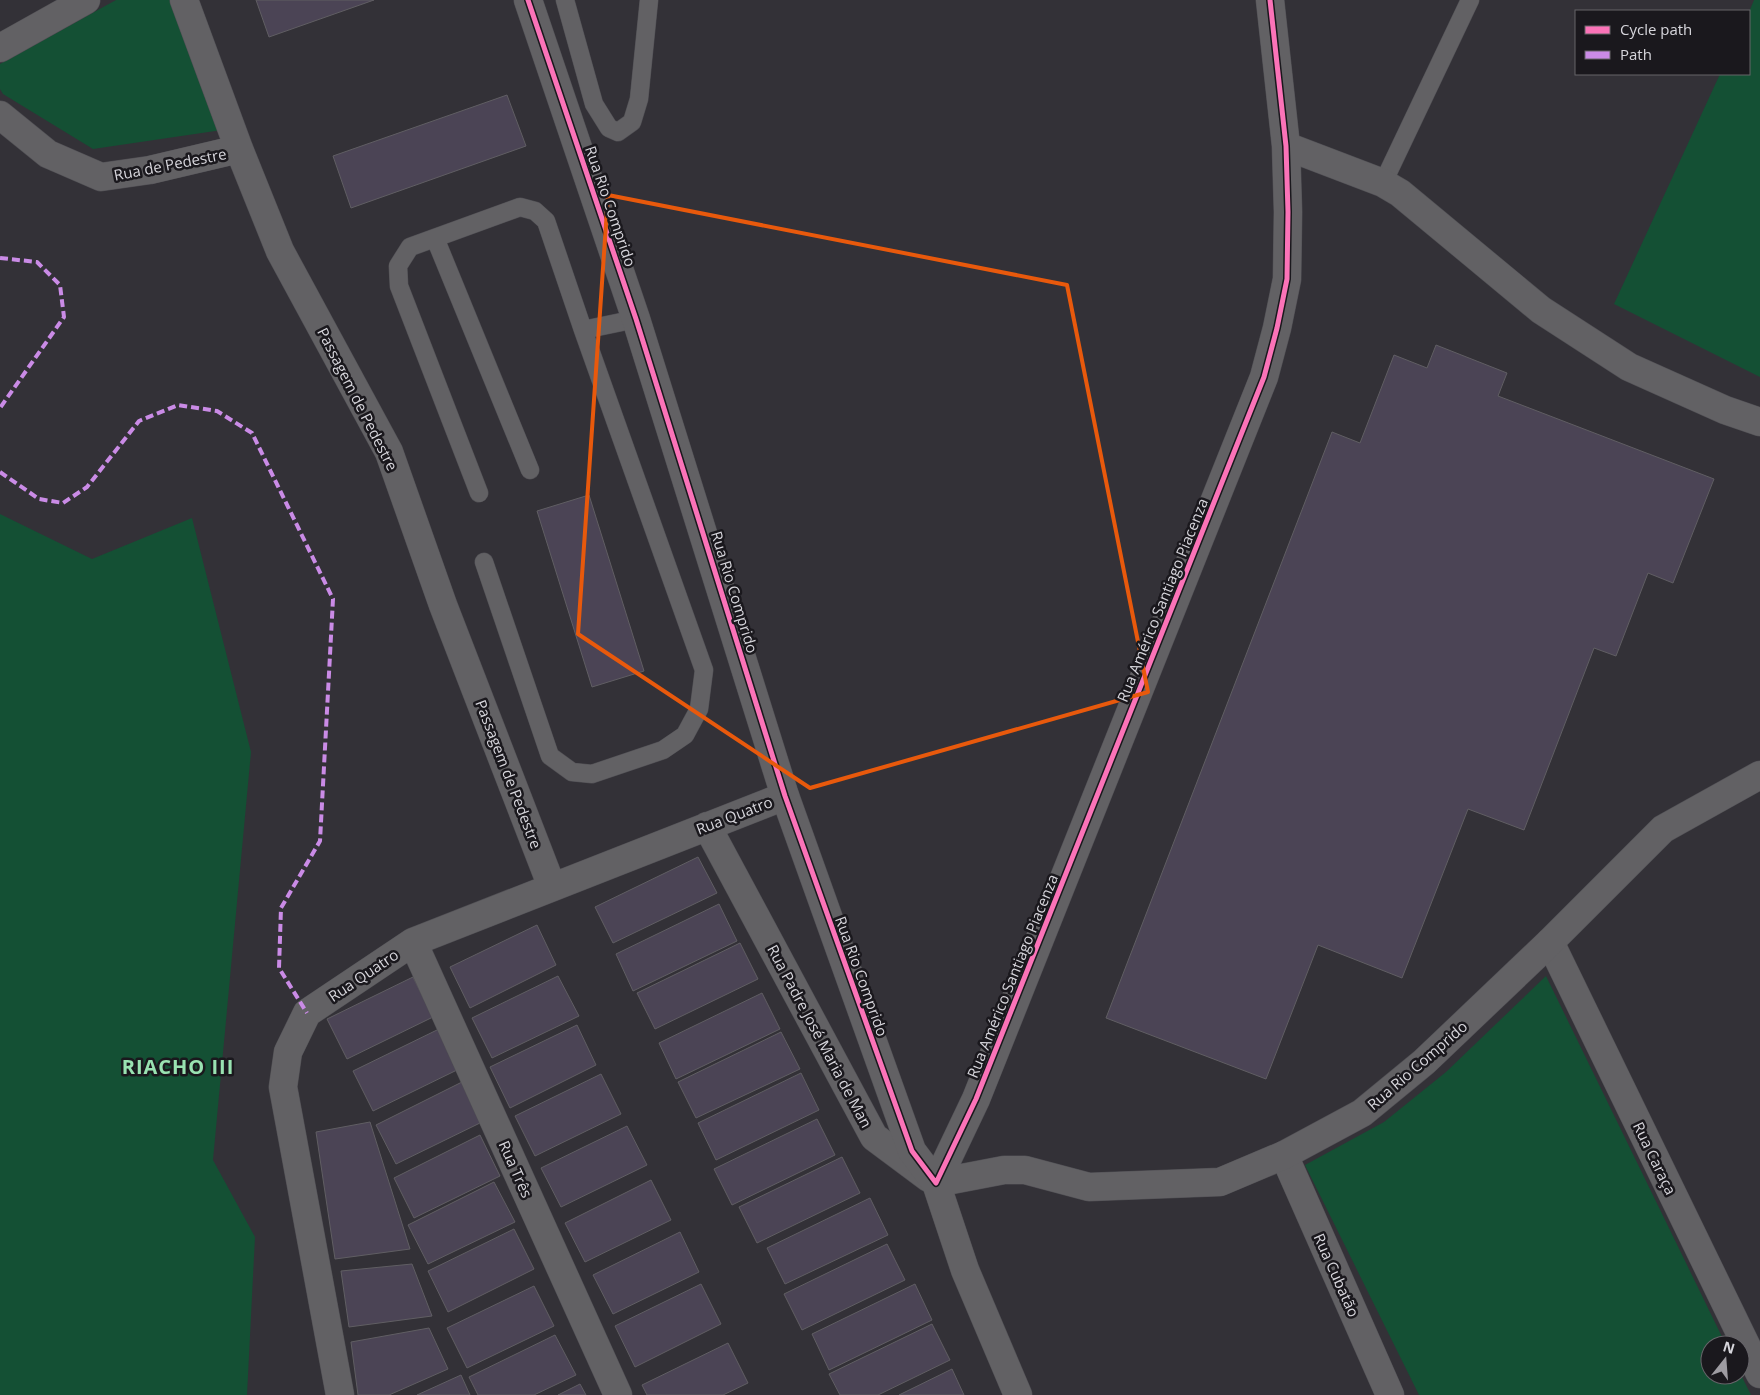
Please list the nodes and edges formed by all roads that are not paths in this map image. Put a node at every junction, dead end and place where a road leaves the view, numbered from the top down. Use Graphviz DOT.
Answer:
graph roads {
  1 [pos="86,0"];
  2 [pos="184,0"];
  3 [pos="528,0"];
  4 [pos="565,0"];
  5 [pos="649,0"];
  6 [pos="1270,0"];
  7 [pos="1470,0"];
  8 [pos="0,48"];
  9 [pos="0,115"];
  10 [pos="1286,146"];
  11 [pos="239,149"];
  12 [pos="1383,183"];
  13 [pos="435,238"];
  14 [pos="636,319"];
  15 [pos="584,330"];
  16 [pos="1760,422"];
  17 [pos="530,470"];
  18 [pos="479,493"];
  19 [pos="484,562"];
  20 [pos="1760,775"];
  21 [pos="785,796"];
  22 [pos="707,826"];
  23 [pos="552,887"];
  24 [pos="413,942"];
  25 [pos="1550,942"];
  26 [pos="1284,1155"];
  27 [pos="936,1183"];
  28 [pos="1750,1328"];
  29 [pos="1760,1374"];
  30 [pos="340,1395"];
  31 [pos="618,1395"];
  32 [pos="1018,1395"];
  33 [pos="1390,1395"];
  1 -- 8 [label="street"];
  2 -- 11 [label="street, Passagem de Pedestre"];
  3 -- 14 [label="street, Rua Rio Comprido"];
  4 -- 5 [label="lane"];
  6 -- 10 [label="street, Rua Américo Santiago Piacenza"];
  7 -- 12 [label="lane"];
  9 -- 11 [label="street, Rua de Pedestre"];
  10 -- 12 [label="street"];
  10 -- 27 [label="street, Rua Américo Santiago Piacenza"];
  11 -- 23 [label="street, Passagem de Pedestre"];
  12 -- 16 [label="street"];
  13 -- 15 [label="lane"];
  13 -- 17 [label="lane"];
  13 -- 18 [label="lane"];
  14 -- 15 [label="lane"];
  14 -- 21 [label="street, Rua Rio Comprido"];
  15 -- 19 [label="lane"];
  20 -- 25 [label="street, Rua Rio Comprido"];
  21 -- 22 [label="street, Rua Quatro"];
  21 -- 27 [label="street, Rua Rio Comprido"];
  22 -- 23 [label="street, Rua Quatro"];
  22 -- 27 [label="street, Rua Padre José Maria de Man"];
  23 -- 24 [label="street, Rua Quatro"];
  24 -- 30 [label="street, Rua Quatro"];
  24 -- 31 [label="street, Rua Três"];
  25 -- 26 [label="street, Rua Rio Comprido"];
  25 -- 28 [label="street, Rua Caraça"];
  26 -- 27 [label="street, Rua Rio Comprido"];
  26 -- 33 [label="street, Rua Cubatão"];
  27 -- 32 [label="street"];
  28 -- 29 [label="street, Rua Caraça"];
}
